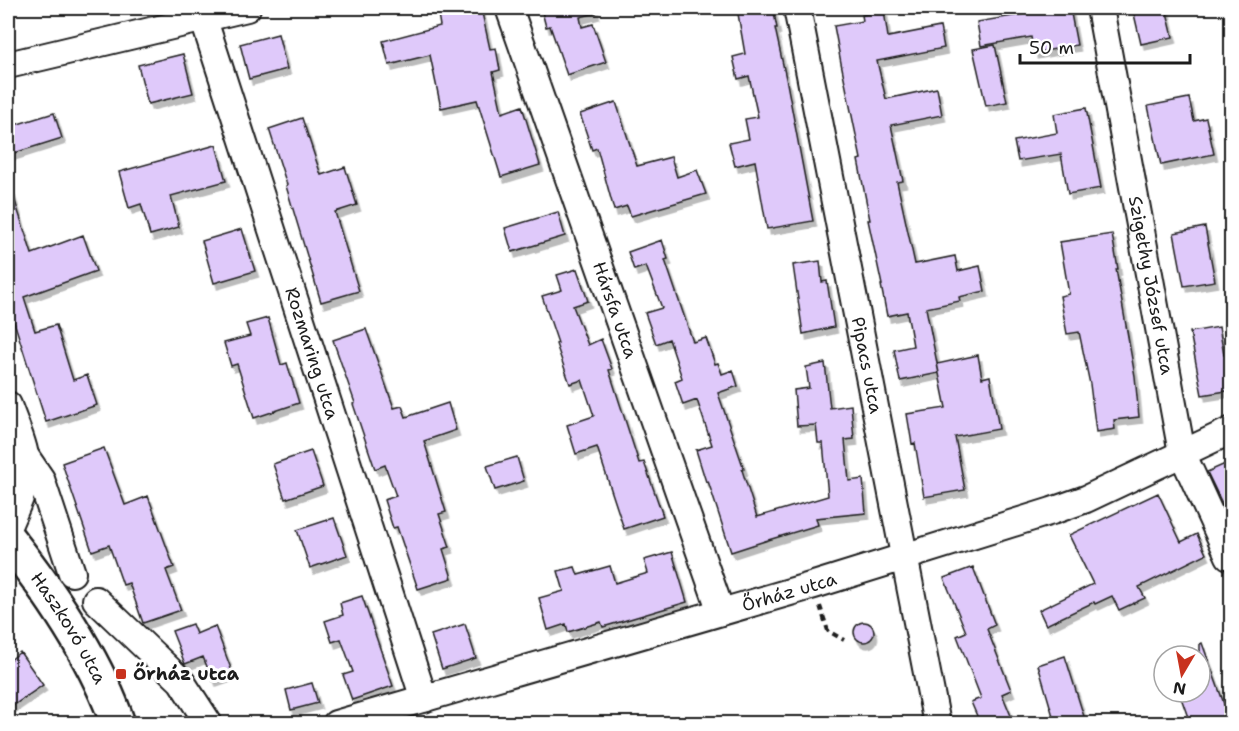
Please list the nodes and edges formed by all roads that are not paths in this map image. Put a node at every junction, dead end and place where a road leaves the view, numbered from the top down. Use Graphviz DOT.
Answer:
graph roads {
  1 [pos="247,8"];
  2 [pos="509,8"];
  3 [pos="797,8"];
  4 [pos="1100,8"];
  5 [pos="202,13"];
  6 [pos="8,65"];
  7 [pos="8,405"];
  8 [pos="1232,430"];
  9 [pos="1182,453"];
  10 [pos="26,457"];
  11 [pos="8,526"];
  12 [pos="8,539"];
  13 [pos="905,556"];
  14 [pos="1229,556"];
  15 [pos="72,573"];
  16 [pos="96,600"];
  17 [pos="721,612"];
  18 [pos="424,699"];
  19 [pos="118,723"];
  20 [pos="209,723"];
  21 [pos="336,723"];
  22 [pos="937,723"];
  1 -- 5 [label="street"];
  2 -- 17 [label="street, Hársfa utca"];
  3 -- 13 [label="street, Pipacs utca"];
  4 -- 9 [label="street, Szigethy József utca"];
  5 -- 6 [label="street"];
  5 -- 18 [label="street, Rozmaring utca"];
  7 -- 10 [label="street"];
  8 -- 9 [label="street, Őrház utca"];
  9 -- 13 [label="street, Őrház utca"];
  9 -- 14 [label="street, Szigethy József utca"];
  10 -- 11 [label="street"];
  10 -- 15 [label="street"];
  12 -- 19 [label="street, Haszkovó utca"];
  13 -- 17 [label="street, Őrház utca"];
  13 -- 22 [label="street, Pipacs utca"];
  16 -- 20 [label="street"];
  17 -- 18 [label="street, Őrház utca"];
  18 -- 21 [label="street, Őrház utca"];
}
